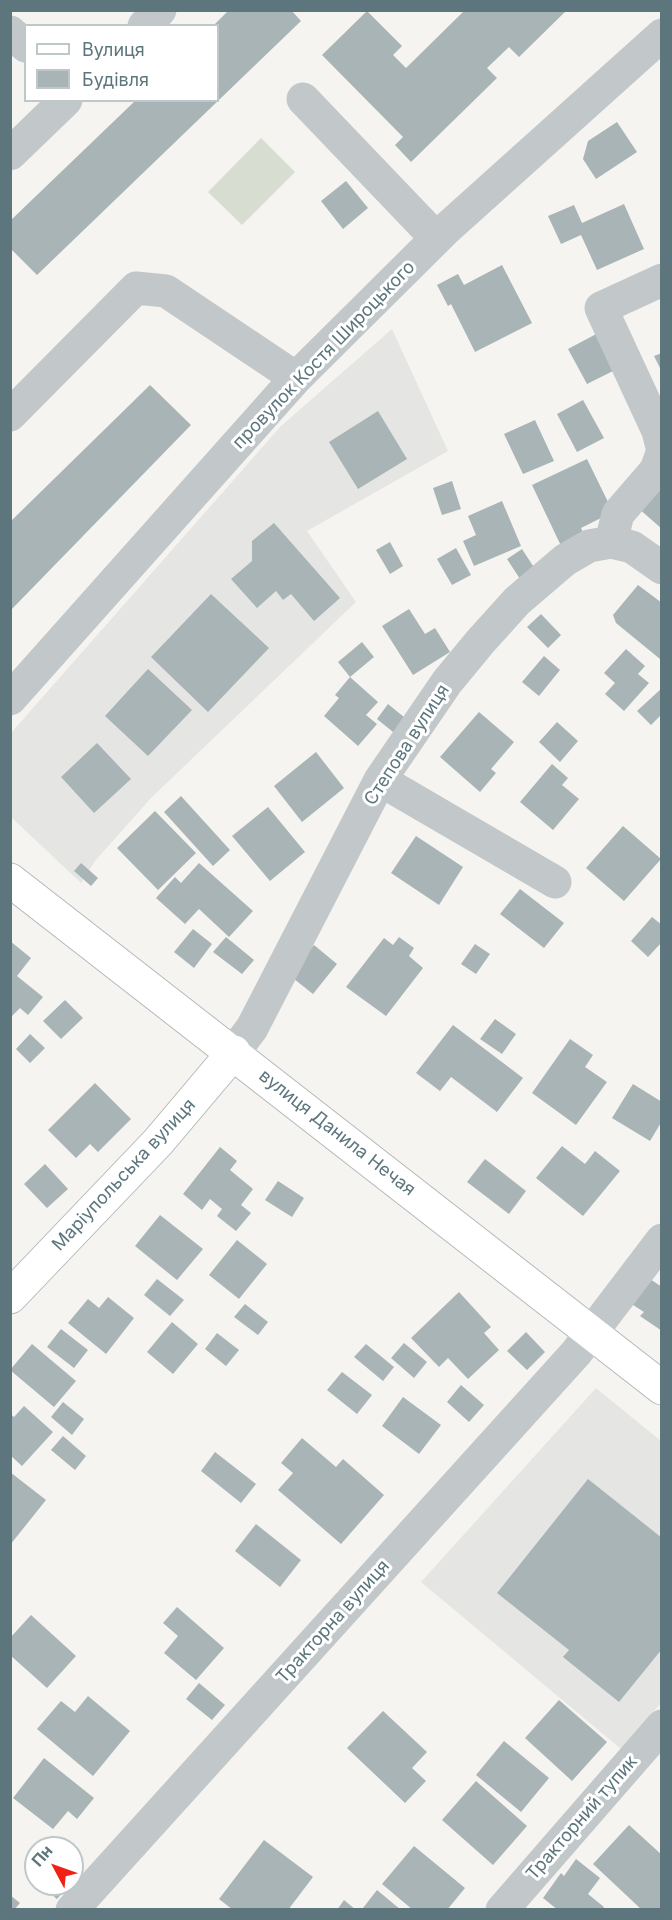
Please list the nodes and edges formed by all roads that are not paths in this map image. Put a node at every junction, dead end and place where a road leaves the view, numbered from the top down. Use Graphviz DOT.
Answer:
graph roads {
  1 [pos="160,10"];
  2 [pos="146,24"];
  3 [pos="10,32"];
  4 [pos="662,35"];
  5 [pos="24,44"];
  6 [pos="303,99"];
  7 [pos="64,102"];
  8 [pos="10,154"];
  9 [pos="436,238"];
  10 [pos="662,280"];
  11 [pos="296,378"];
  12 [pos="10,415"];
  13 [pos="662,447"];
  14 [pos="662,453"];
  15 [pos="611,542"];
  16 [pos="662,568"];
  17 [pos="10,699"];
  18 [pos="380,780"];
  19 [pos="10,880"];
  20 [pos="555,882"];
  21 [pos="234,1052"];
  22 [pos="662,1240"];
  23 [pos="10,1296"];
  24 [pos="592,1333"];
  25 [pos="662,1388"];
  26 [pos="662,1726"];
  27 [pos="72,1910"];
  28 [pos="502,1910"];
  1 -- 2 [label="street"];
  3 -- 5 [label="street"];
  4 -- 9 [label="street, провулок Костя Широцького"];
  6 -- 9 [label="street"];
  7 -- 8 [label="street"];
  9 -- 11 [label="street, провулок Костя Широцького"];
  10 -- 13 [label="street"];
  11 -- 12 [label="street"];
  11 -- 17 [label="street, провулок Костя Широцького"];
  14 -- 15 [label="street"];
  15 -- 16 [label="street"];
  15 -- 18 [label="street, Степова вулиця"];
  18 -- 20 [label="street"];
  18 -- 21 [label="street, Степова вулиця"];
  19 -- 21 [label="main road, вулиця Данила Нечая"];
  21 -- 23 [label="main road, Маріупольська вулиця"];
  21 -- 24 [label="main road, вулиця Данила Нечая"];
  22 -- 24 [label="street, Тракторна вулиця"];
  24 -- 25 [label="main road, вулиця Данила Нечая"];
  24 -- 27 [label="street, Тракторна вулиця"];
  26 -- 28 [label="street, Тракторний тупик"];
}
